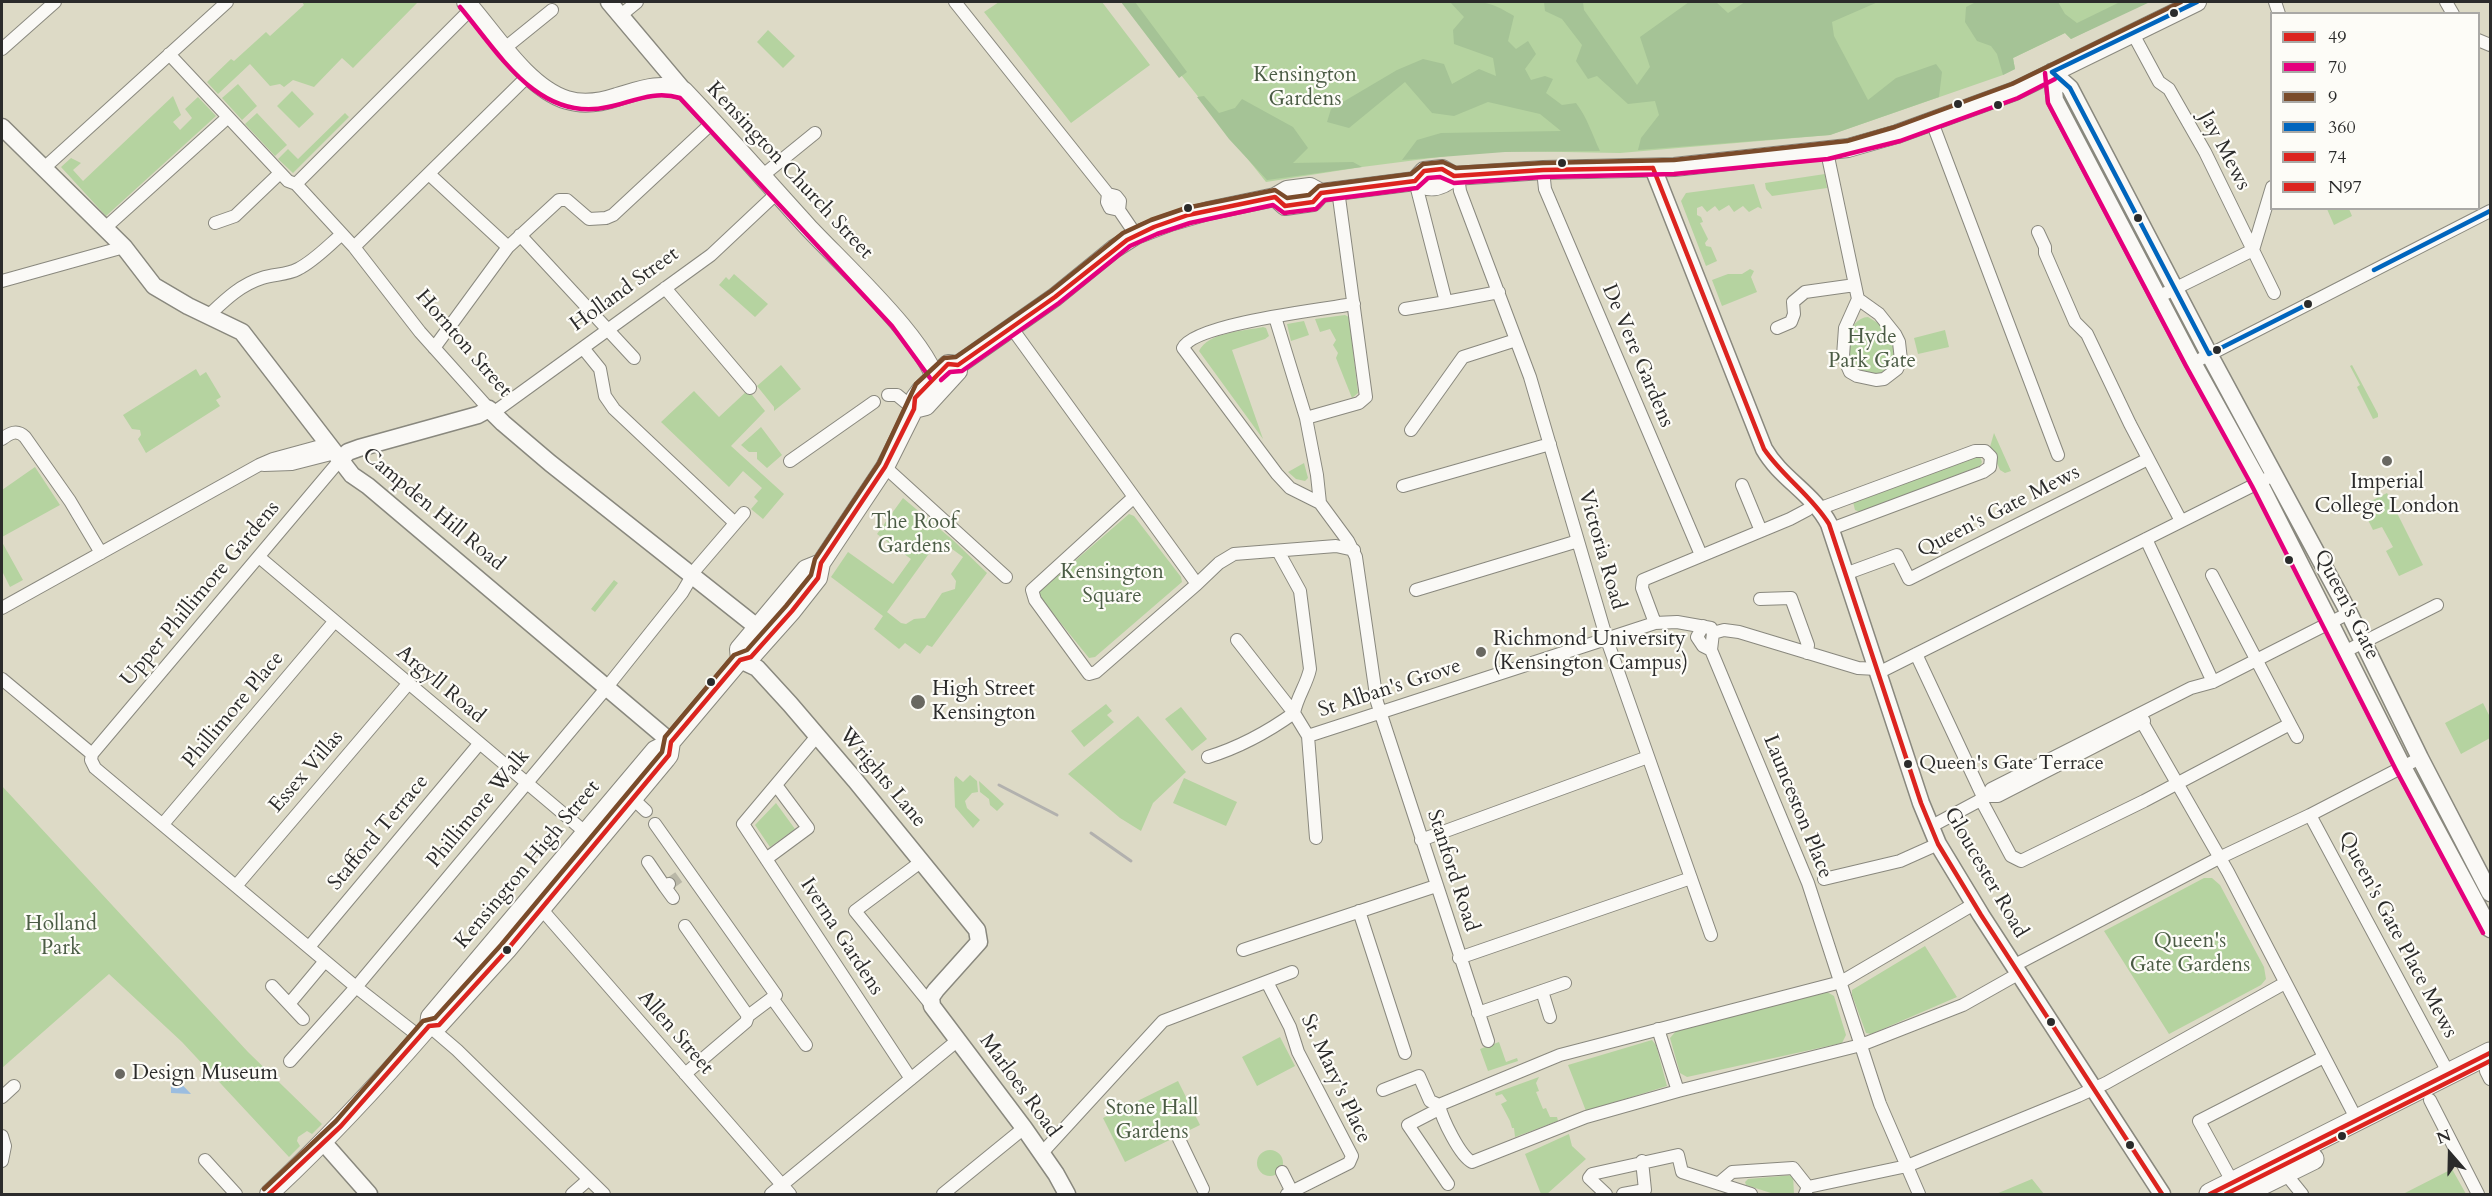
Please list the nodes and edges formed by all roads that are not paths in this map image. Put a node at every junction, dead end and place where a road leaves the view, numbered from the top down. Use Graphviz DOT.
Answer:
graph roads {
  1 [pos="55,2"];
  2 [pos="227,2"];
  3 [pos="609,2"];
  4 [pos="637,2"];
  5 [pos="955,2"];
  6 [pos="2198,2"];
  7 [pos="469,5"];
  8 [pos="552,10"];
  9 [pos="621,15"];
  10 [pos="2132,32"];
  11 [pos="506,48"];
  12 [pos="2,49"];
  13 [pos="169,54"];
  14 [pos="2052,72"];
  15 [pos="529,75"];
  16 [pos="684,91"];
  17 [pos="226,118"];
  18 [pos="713,122"];
  19 [pos="1932,122"];
  20 [pos="2,127"];
  21 [pos="815,133"];
  22 [pos="1827,152"];
  23 [pos="1653,168"];
  24 [pos="43,169"];
  25 [pos="1543,170"];
  26 [pos="280,173"];
  27 [pos="429,174"];
  28 [pos="762,176"];
  29 [pos="1456,176"];
  30 [pos="1415,181"];
  31 [pos="296,184"];
  32 [pos="2270,190"];
  33 [pos="1329,191"];
  34 [pos="777,193"];
  35 [pos="2490,212"];
  36 [pos="215,223"];
  37 [pos="105,228"];
  38 [pos="2038,232"];
  39 [pos="342,234"];
  40 [pos="520,235"];
  41 [pos="1136,235"];
  42 [pos="124,247"];
  43 [pos="354,247"];
  44 [pos="508,247"];
  45 [pos="2253,250"];
  46 [pos="2,281"];
  47 [pos="1855,285"];
  48 [pos="665,288"];
  49 [pos="2176,288"];
  50 [pos="1499,292"];
  51 [pos="2274,293"];
  52 [pos="2158,297"];
  53 [pos="1858,300"];
  54 [pos="1446,302"];
  55 [pos="1353,304"];
  56 [pos="1405,309"];
  57 [pos="209,315"];
  58 [pos="1275,317"];
  59 [pos="1011,327"];
  60 [pos="1777,328"];
  61 [pos="609,330"];
  62 [pos="1516,340"];
  63 [pos="434,348"];
  64 [pos="583,348"];
  65 [pos="2209,354"];
  66 [pos="634,358"];
  67 [pos="2193,363"];
  68 [pos="937,383"];
  69 [pos="750,388"];
  70 [pos="888,395"];
  71 [pos="874,402"];
  72 [pos="914,409"];
  73 [pos="491,411"];
  74 [pos="1306,418"];
  75 [pos="1411,430"];
  76 [pos="2,439"];
  77 [pos="1550,444"];
  78 [pos="334,452"];
  79 [pos="2058,455"];
  80 [pos="2148,459"];
  81 [pos="790,461"];
  82 [pos="885,467"];
  83 [pos="2275,475"];
  84 [pos="2259,482"];
  85 [pos="1742,485"];
  86 [pos="1403,486"];
  87 [pos="1134,497"];
  88 [pos="1320,503"];
  89 [pos="1818,506"];
  90 [pos="744,513"];
  91 [pos="2181,521"];
  92 [pos="735,524"];
  93 [pos="1831,529"];
  94 [pos="1761,531"];
  95 [pos="2146,539"];
  96 [pos="1578,541"];
  97 [pos="1354,550"];
  98 [pos="1278,551"];
  99 [pos="101,553"];
  100 [pos="1701,555"];
  101 [pos="259,557"];
  102 [pos="821,564"];
  103 [pos="1845,574"];
  104 [pos="2212,575"];
  105 [pos="692,576"];
  106 [pos="1006,577"];
  107 [pos="1197,584"];
  108 [pos="1416,590"];
  109 [pos="1760,599"];
  110 [pos="2437,604"];
  111 [pos="2,608"];
  112 [pos="2349,613"];
  113 [pos="334,622"];
  114 [pos="1654,623"];
  115 [pos="2330,623"];
  116 [pos="757,627"];
  117 [pos="1708,630"];
  118 [pos="1237,640"];
  119 [pos="1607,640"];
  120 [pos="2364,642"];
  121 [pos="2344,652"];
  122 [pos="1807,653"];
  123 [pos="1916,654"];
  124 [pos="740,660"];
  125 [pos="2257,661"];
  126 [pos="1878,671"];
  127 [pos="2,679"];
  128 [pos="2213,682"];
  129 [pos="408,684"];
  130 [pos="607,687"];
  131 [pos="1294,713"];
  132 [pos="1381,713"];
  133 [pos="2140,719"];
  134 [pos="2290,724"];
  135 [pos="817,736"];
  136 [pos="1308,736"];
  137 [pos="2297,737"];
  138 [pos="671,742"];
  139 [pos="479,744"];
  140 [pos="92,754"];
  141 [pos="1208,757"];
  142 [pos="1648,757"];
  143 [pos="2420,758"];
  144 [pos="2403,767"];
  145 [pos="526,783"];
  146 [pos="2176,784"];
  147 [pos="776,785"];
  148 [pos="1984,798"];
  149 [pos="2310,815"];
  150 [pos="163,824"];
  151 [pos="656,824"];
  152 [pos="1930,826"];
  153 [pos="591,838"];
  154 [pos="1316,838"];
  155 [pos="1421,840"];
  156 [pos="1938,844"];
  157 [pos="2219,858"];
  158 [pos="766,859"];
  159 [pos="922,861"];
  160 [pos="648,862"];
  161 [pos="1691,878"];
  162 [pos="1824,879"];
  163 [pos="236,886"];
  164 [pos="1436,886"];
  165 [pos="2490,893"];
  166 [pos="673,898"];
  167 [pos="536,903"];
  168 [pos="1974,904"];
  169 [pos="1359,911"];
  170 [pos="685,926"];
  171 [pos="2490,929"];
  172 [pos="1711,935"];
  173 [pos="309,947"];
  174 [pos="1244,950"];
  175 [pos="1460,958"];
  176 [pos="325,961"];
  177 [pos="2016,970"];
  178 [pos="1292,972"];
  179 [pos="1267,982"];
  180 [pos="1841,982"];
  181 [pos="1564,983"];
  182 [pos="2285,983"];
  183 [pos="272,986"];
  184 [pos="356,987"];
  185 [pos="1542,991"];
  186 [pos="772,998"];
  187 [pos="288,1004"];
  188 [pos="932,1006"];
  189 [pos="1478,1013"];
  190 [pos="748,1016"];
  191 [pos="1551,1017"];
  192 [pos="303,1019"];
  193 [pos="1658,1029"];
  194 [pos="424,1031"];
  195 [pos="958,1040"];
  196 [pos="1488,1041"];
  197 [pos="806,1045"];
  198 [pos="1861,1045"];
  199 [pos="1405,1053"];
  200 [pos="2324,1057"];
  201 [pos="290,1061"];
  202 [pos="2489,1068"];
  203 [pos="685,1074"];
  204 [pos="2449,1074"];
  205 [pos="911,1079"];
  206 [pos="14,1086"];
  207 [pos="1383,1090"];
  208 [pos="2092,1090"];
  209 [pos="1678,1091"];
  210 [pos="2,1096"];
  211 [pos="2430,1100"];
  212 [pos="1439,1107"];
  213 [pos="2357,1120"];
  214 [pos="1024,1128"];
  215 [pos="2,1136"];
  216 [pos="1179,1139"];
  217 [pos="324,1143"];
  218 [pos="1041,1154"];
  219 [pos="205,1160"];
  220 [pos="2,1161"];
  221 [pos="1642,1161"];
  222 [pos="1907,1166"];
  223 [pos="1282,1172"];
  224 [pos="2285,1173"];
  225 [pos="588,1180"];
  226 [pos="1719,1183"];
  227 [pos="1448,1184"];
  228 [pos="2238,1188"];
  229 [pos="786,1190"];
  230 [pos="1807,1191"];
  231 [pos="1204,1192"];
  232 [pos="1648,1192"];
  233 [pos="1290,1193"];
  234 [pos="236,1194"];
  235 [pos="269,1194"];
  236 [pos="369,1194"];
  237 [pos="572,1194"];
  238 [pos="604,1194"];
  239 [pos="771,1194"];
  240 [pos="944,1194"];
  241 [pos="1067,1194"];
  242 [pos="1191,1194"];
  243 [pos="1606,1194"];
  244 [pos="1623,1194"];
  245 [pos="1751,1194"];
  246 [pos="1919,1194"];
  247 [pos="2162,1194"];
  248 [pos="2210,1194"];
  249 [pos="2302,1194"];
  250 [pos="2478,1194"];
  1 -- 12 [label="street"];
  2 -- 13 [label="street"];
  3 -- 9 [label="street"];
  4 -- 9 [label="street"];
  5 -- 41 [label="street"];
  6 -- 10 [label="main road"];
  7 -- 11 [label="main road, Kensington Church Street"];
  7 -- 31 [label="street"];
  8 -- 11 [label="street"];
  9 -- 16 [label="street"];
  10 -- 14 [label="main road"];
  10 -- 45 [label="street, Jay Mews"];
  11 -- 15 [label="main road, Kensington Church Street"];
  13 -- 17 [label="street, Hornton Street"];
  13 -- 24 [label="street"];
  14 -- 19 [label="main road"];
  14 -- 49 [label="street, Queen's Gate"];
  14 -- 52 [label="street, Queen's Gate"];
  15 -- 16 [label="main road, Kensington Church Street"];
  15 -- 27 [label="street"];
  16 -- 18 [label="main road, Kensington Church Street"];
  17 -- 26 [label="street, Hornton Street"];
  17 -- 37 [label="street"];
  18 -- 28 [label="main road, Kensington Church Street"];
  18 -- 40 [label="street"];
  19 -- 22 [label="main road"];
  19 -- 79 [label="street"];
  20 -- 24 [label="street, Campden Hill Road"];
  21 -- 28 [label="street"];
  22 -- 23 [label="main road"];
  22 -- 47 [label="street"];
  23 -- 25 [label="main road"];
  23 -- 89 [label="street"];
  24 -- 37 [label="street, Campden Hill Road"];
  25 -- 29 [label="main road"];
  25 -- 100 [label="street, De Vere Gardens"];
  26 -- 31 [label="street, Hornton Street"];
  26 -- 36 [label="street"];
  27 -- 43 [label="street"];
  27 -- 44 [label="street"];
  28 -- 34 [label="main road, Kensington Church Street"];
  29 -- 30 [label="main road"];
  29 -- 50 [label="street, Victoria Road"];
  30 -- 33 [label="main road"];
  30 -- 54 [label="street"];
  31 -- 39 [label="street, Hornton Street"];
  32 -- 45 [label="street"];
  33 -- 41 [label="main road"];
  33 -- 55 [label="street"];
  34 -- 48 [label="street, Holland Street"];
  34 -- 68 [label="main road, Kensington Church Street"];
  35 -- 65 [label="street"];
  37 -- 42 [label="street, Campden Hill Road"];
  38 -- 80 [label="street"];
  39 -- 43 [label="street, Hornton Street"];
  39 -- 57 [label="street"];
  40 -- 44 [label="street"];
  40 -- 61 [label="street"];
  41 -- 59 [label="main road"];
  42 -- 46 [label="street"];
  42 -- 57 [label="street, Campden Hill Road"];
  43 -- 63 [label="street, Hornton Street"];
  44 -- 63 [label="street"];
  45 -- 49 [label="street"];
  45 -- 51 [label="street, Jay Mews"];
  47 -- 53 [label="street"];
  47 -- 60 [label="street"];
  48 -- 61 [label="street, Holland Street"];
  48 -- 69 [label="street"];
  49 -- 52 [label="street"];
  49 -- 65 [label="street, Queen's Gate"];
  50 -- 54 [label="street"];
  50 -- 62 [label="street, Victoria Road"];
  52 -- 67 [label="street, Queen's Gate"];
  53 -- 53 [label="street"];
  54 -- 56 [label="street"];
  55 -- 58 [label="street"];
  55 -- 74 [label="street"];
  57 -- 78 [label="street, Campden Hill Road"];
  58 -- 74 [label="street"];
  58 -- 88 [label="street"];
  59 -- 68 [label="main road"];
  59 -- 87 [label="street"];
  61 -- 64 [label="street, Holland Street"];
  61 -- 66 [label="street"];
  62 -- 75 [label="street"];
  62 -- 77 [label="street, Victoria Road"];
  63 -- 73 [label="street, Hornton Street"];
  64 -- 73 [label="street, Holland Street"];
  64 -- 92 [label="street"];
  65 -- 67 [label="street"];
  65 -- 83 [label="street, Queen's Gate"];
  67 -- 84 [label="street, Queen's Gate"];
  68 -- 72 [label="main road, Kensington High Street"];
  70 -- 72 [label="street"];
  71 -- 81 [label="street"];
  72 -- 82 [label="main road, Kensington High Street"];
  73 -- 78 [label="street, Holland Street"];
  73 -- 105 [label="street, Hornton Street"];
  74 -- 88 [label="street"];
  76 -- 99 [label="street"];
  77 -- 86 [label="street"];
  77 -- 96 [label="street, Victoria Road"];
  78 -- 99 [label="street"];
  78 -- 101 [label="street, Upper Phillimore Gardens"];
  78 -- 130 [label="street, Campden Hill Road"];
  80 -- 91 [label="street"];
  80 -- 103 [label="street, Queen's Gate Mews"];
  82 -- 102 [label="main road, Kensington High Street"];
  82 -- 106 [label="street"];
  83 -- 84 [label="street"];
  83 -- 112 [label="street, Queen's Gate"];
  84 -- 91 [label="street"];
  84 -- 115 [label="street, Queen's Gate"];
  85 -- 94 [label="street"];
  87 -- 107 [label="street"];
  87 -- 107 [label="street"];
  88 -- 97 [label="street"];
  89 -- 93 [label="street, Gloucester Road"];
  89 -- 93 [label="street"];
  89 -- 94 [label="street"];
  90 -- 92 [label="street, Phillimore Walk"];
  91 -- 95 [label="street"];
  92 -- 105 [label="street, Phillimore Walk"];
  93 -- 103 [label="street, Gloucester Road"];
  94 -- 100 [label="street"];
  95 -- 123 [label="street"];
  95 -- 128 [label="street"];
  96 -- 108 [label="street"];
  96 -- 119 [label="street, Victoria Road"];
  97 -- 98 [label="street"];
  97 -- 132 [label="street, Stanford Road"];
  98 -- 107 [label="street"];
  98 -- 131 [label="street"];
  99 -- 111 [label="street"];
  100 -- 114 [label="street"];
  101 -- 113 [label="street, Argyll Road"];
  101 -- 140 [label="street, Upper Phillimore Gardens"];
  102 -- 116 [label="main road, Kensington High Street"];
  102 -- 124 [label="main road, Kensington High Street"];
  103 -- 126 [label="street, Gloucester Road"];
  104 -- 125 [label="street"];
  105 -- 116 [label="street, Hornton Street"];
  105 -- 130 [label="street, Phillimore Walk"];
  109 -- 122 [label="street"];
  110 -- 120 [label="street"];
  112 -- 115 [label="street"];
  112 -- 120 [label="street, Queen's Gate"];
  113 -- 129 [label="street, Argyll Road"];
  113 -- 150 [label="street, Phillimore Place"];
  114 -- 117 [label="street"];
  114 -- 119 [label="street, St Alban's Grove"];
  115 -- 121 [label="street, Queen's Gate"];
  115 -- 125 [label="street"];
  116 -- 124 [label="main road, Kensington High Street"];
  117 -- 122 [label="street"];
  117 -- 180 [label="street, Launceston Place"];
  118 -- 131 [label="street"];
  119 -- 132 [label="street, St Alban's Grove"];
  119 -- 142 [label="street, Victoria Road"];
  120 -- 121 [label="street"];
  120 -- 143 [label="street, Queen's Gate"];
  121 -- 144 [label="street, Queen's Gate"];
  122 -- 126 [label="street"];
  123 -- 126 [label="street"];
  123 -- 148 [label="street"];
  124 -- 135 [label="street, Wrights Lane"];
  124 -- 138 [label="main road, Kensington High Street"];
  125 -- 128 [label="street"];
  125 -- 134 [label="street"];
  126 -- 152 [label="street, Gloucester Road"];
  127 -- 140 [label="street"];
  128 -- 133 [label="street"];
  129 -- 139 [label="street, Argyll Road"];
  129 -- 163 [label="street, Essex Villas"];
  130 -- 138 [label="street, Campden Hill Road"];
  130 -- 145 [label="street, Phillimore Walk"];
  131 -- 136 [label="street"];
  131 -- 141 [label="street"];
  132 -- 136 [label="street, St Alban's Grove"];
  132 -- 155 [label="street, Stanford Road"];
  133 -- 146 [label="street"];
  133 -- 148 [label="street"];
  134 -- 137 [label="street"];
  134 -- 146 [label="street"];
  135 -- 147 [label="street"];
  135 -- 159 [label="street, Wrights Lane"];
  136 -- 154 [label="street"];
  138 -- 153 [label="main road, Kensington High Street"];
  139 -- 145 [label="street, Argyll Road"];
  139 -- 173 [label="street, Stafford Terrace"];
  140 -- 150 [label="street"];
  142 -- 155 [label="street"];
  142 -- 161 [label="street, Victoria Road"];
  143 -- 144 [label="street"];
  143 -- 165 [label="street, Queen's Gate"];
  144 -- 149 [label="street"];
  144 -- 171 [label="street, Queen's Gate"];
  145 -- 153 [label="street, Argyll Road"];
  145 -- 184 [label="street, Phillimore Walk"];
  146 -- 148 [label="street"];
  146 -- 157 [label="street"];
  147 -- 158 [label="street, Iverna Gardens"];
  147 -- 158 [label="street"];
  148 -- 152 [label="street"];
  149 -- 157 [label="street"];
  149 -- 204 [label="street, Queen's Gate Place Mews"];
  150 -- 163 [label="street"];
  151 -- 186 [label="street"];
  152 -- 156 [label="street, Gloucester Road"];
  153 -- 167 [label="main road, Kensington High Street"];
  155 -- 164 [label="street, Stanford Road"];
  156 -- 162 [label="street"];
  156 -- 168 [label="street, Gloucester Road"];
  157 -- 177 [label="street"];
  157 -- 182 [label="street"];
  158 -- 205 [label="street, Iverna Gardens"];
  159 -- 188 [label="street, Wrights Lane"];
  159 -- 188 [label="street"];
  160 -- 166 [label="street"];
  161 -- 172 [label="street, Victoria Road"];
  161 -- 175 [label="street"];
  163 -- 173 [label="street"];
  164 -- 169 [label="street"];
  164 -- 175 [label="street, Stanford Road"];
  167 -- 194 [label="main road, Kensington High Street"];
  167 -- 203 [label="street, Allen Street"];
  168 -- 177 [label="street, Gloucester Road"];
  168 -- 180 [label="street"];
  169 -- 174 [label="street"];
  169 -- 199 [label="street"];
  170 -- 190 [label="street"];
  173 -- 176 [label="street"];
  175 -- 189 [label="street, Stanford Road"];
  176 -- 184 [label="street"];
  176 -- 187 [label="street"];
  177 -- 198 [label="street"];
  177 -- 208 [label="street, Gloucester Road"];
  178 -- 179 [label="street"];
  179 -- 218 [label="street"];
  179 -- 233 [label="street, St. Mary's Place"];
  180 -- 193 [label="street"];
  180 -- 198 [label="street, Launceston Place"];
  181 -- 185 [label="street"];
  182 -- 200 [label="street"];
  182 -- 208 [label="street"];
  183 -- 187 [label="street"];
  184 -- 194 [label="street"];
  184 -- 201 [label="street, Phillimore Walk"];
  185 -- 189 [label="street"];
  185 -- 191 [label="street"];
  186 -- 190 [label="street"];
  186 -- 197 [label="street"];
  187 -- 192 [label="street"];
  188 -- 195 [label="street, Marloes Road"];
  189 -- 196 [label="street, Stanford Road"];
  190 -- 203 [label="street"];
  193 -- 209 [label="street"];
  193 -- 212 [label="street"];
  194 -- 217 [label="main road, Kensington High Street"];
  194 -- 225 [label="street"];
  195 -- 205 [label="street"];
  195 -- 214 [label="street, Marloes Road"];
  198 -- 209 [label="street"];
  198 -- 222 [label="street, Launceston Place"];
  200 -- 213 [label="street"];
  200 -- 228 [label="street"];
  202 -- 204 [label="highway"];
  202 -- 211 [label="highway"];
  203 -- 229 [label="street, Allen Street"];
  204 -- 213 [label="highway"];
  205 -- 229 [label="street"];
  206 -- 210 [label="street"];
  207 -- 212 [label="street"];
  208 -- 222 [label="street"];
  208 -- 247 [label="street, Gloucester Road"];
  209 -- 212 [label="street"];
  211 -- 224 [label="highway"];
  211 -- 250 [label="street"];
  212 -- 227 [label="street"];
  213 -- 228 [label="highway"];
  214 -- 218 [label="street, Marloes Road"];
  214 -- 240 [label="street"];
  215 -- 220 [label="street"];
  216 -- 231 [label="street"];
  217 -- 235 [label="main road, Kensington High Street"];
  217 -- 236 [label="street"];
  218 -- 241 [label="street, Marloes Road"];
  219 -- 234 [label="street"];
  221 -- 226 [label="street"];
  221 -- 232 [label="street"];
  221 -- 243 [label="street"];
  222 -- 230 [label="street"];
  222 -- 246 [label="street, Launceston Place"];
  223 -- 233 [label="street"];
  224 -- 228 [label="highway"];
  224 -- 249 [label="street"];
  225 -- 237 [label="street"];
  225 -- 238 [label="street"];
  226 -- 230 [label="street"];
  226 -- 245 [label="street"];
  228 -- 248 [label="highway"];
  229 -- 239 [label="street"];
  231 -- 242 [label="street"];
  232 -- 244 [label="street"];
}
